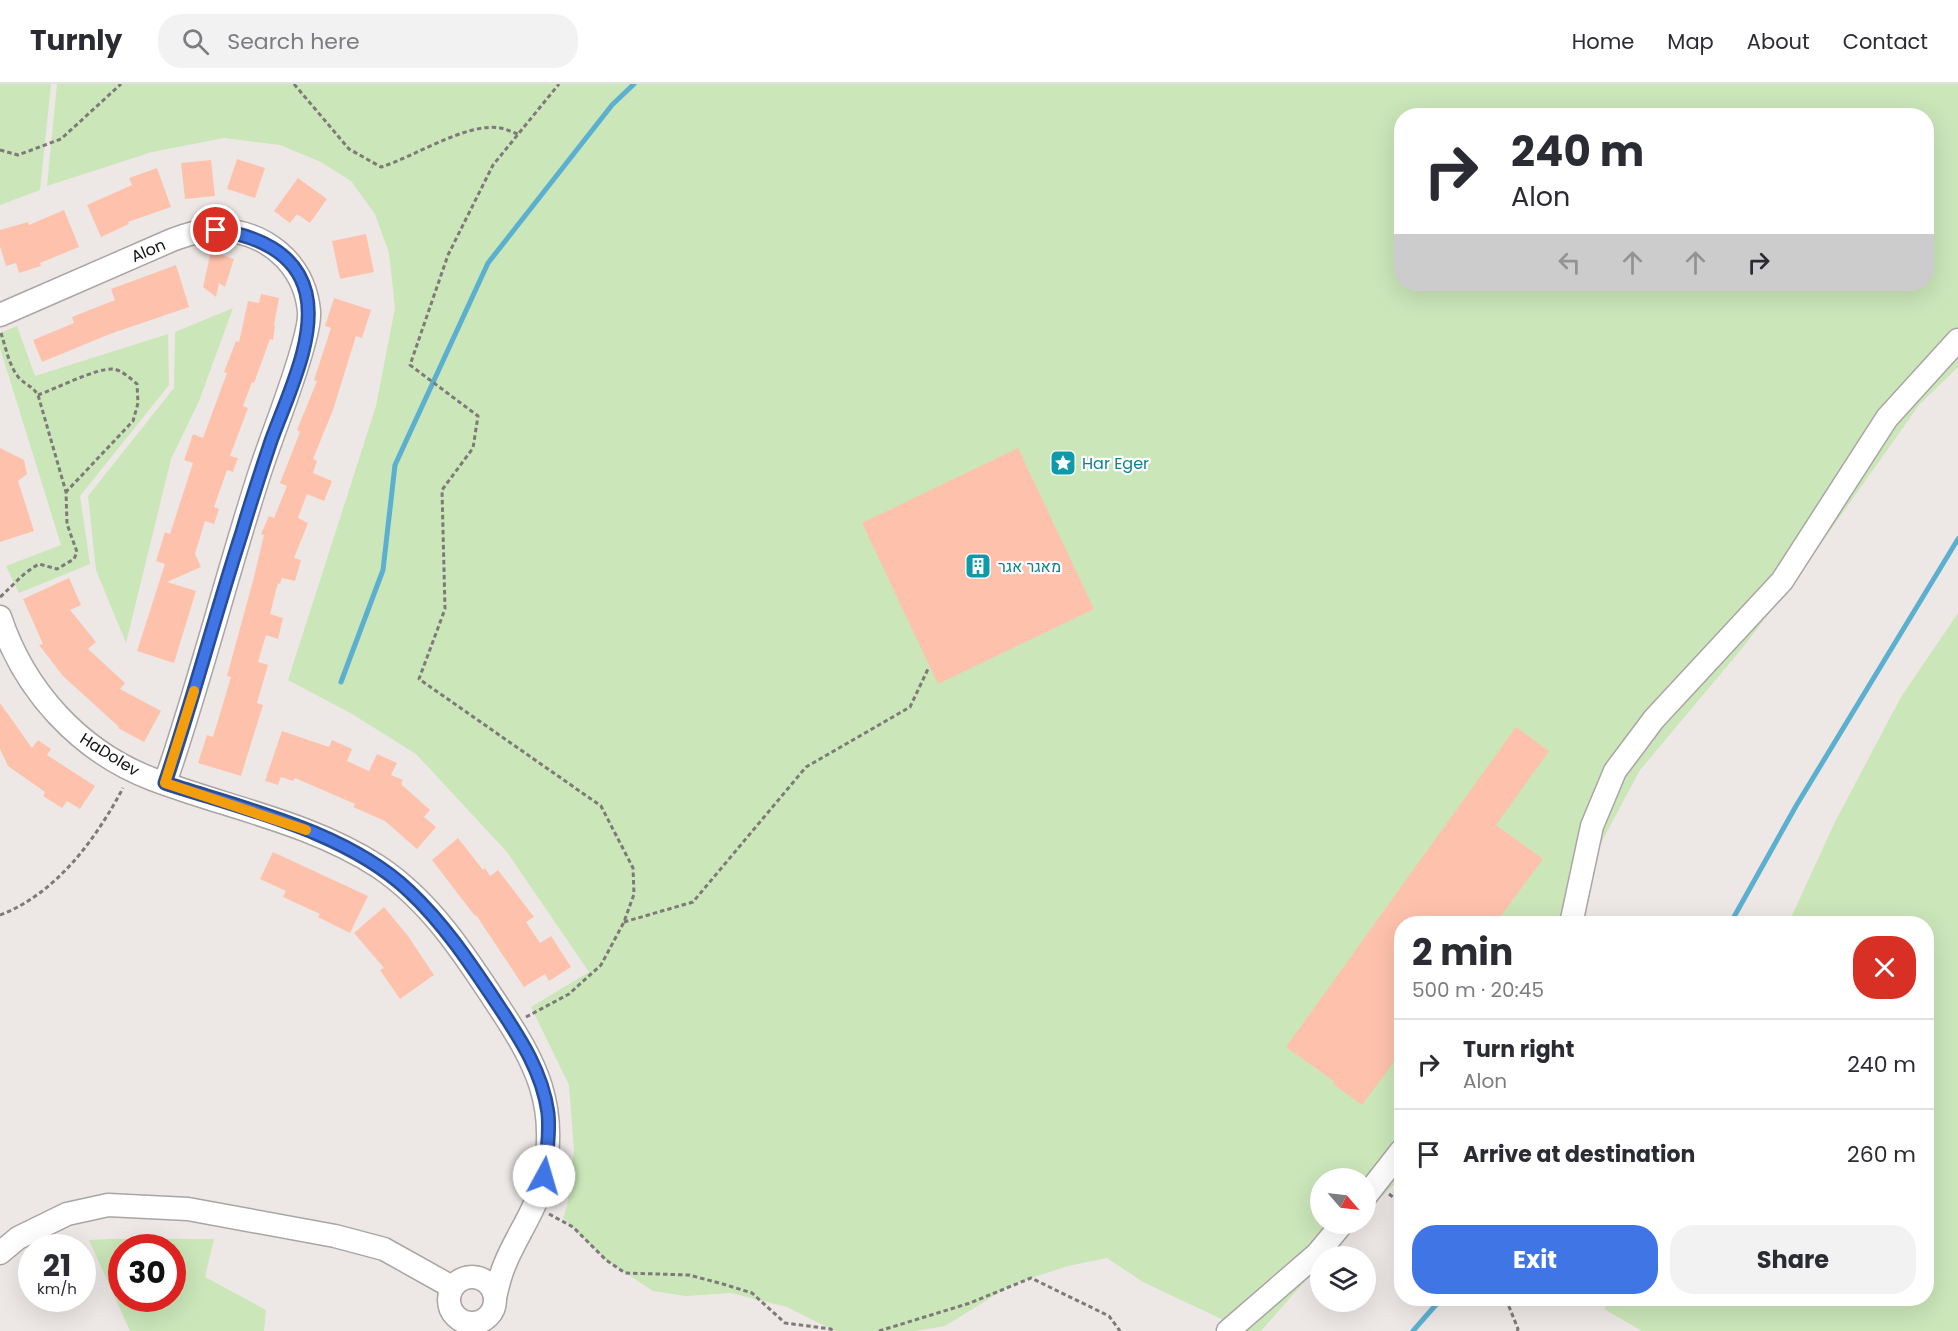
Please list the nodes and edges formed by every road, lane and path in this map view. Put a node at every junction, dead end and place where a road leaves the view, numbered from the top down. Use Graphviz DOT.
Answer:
graph roads {
  1 [pos="121,84"];
  2 [pos="294,84"];
  3 [pos="559,84"];
  4 [pos="518,134"];
  5 [pos="0,150"];
  6 [pos="0,315"];
  7 [pos="0,328"];
  8 [pos="1958,340"];
  9 [pos="38,396"];
  10 [pos="66,492"];
  11 [pos="0,597"];
  12 [pos="0,617"];
  13 [pos="928,669"];
  14 [pos="133,770"];
  15 [pos="165,783"];
  16 [pos="0,915"];
  17 [pos="1573,916"];
  18 [pos="624,922"];
  19 [pos="511,1025"];
  20 [pos="1394,1160"];
  21 [pos="1376,1183"];
  22 [pos="534,1206"];
  23 [pos="522,1232"];
  24 [pos="1334,1234"];
  25 [pos="0,1253"];
  26 [pos="461,1282"];
  27 [pos="1509,1306"];
  28 [pos="495,1313"];
  29 [pos="832,1331"];
  30 [pos="879,1331"];
  31 [pos="1120,1331"];
  32 [pos="1228,1331"];
  33 [pos="1517,1331"];
  1 -- 5 [label="path"];
  2 -- 4 [label="path"];
  3 -- 4 [label="path"];
  4 -- 18 [label="path"];
  6 -- 15 [label="street, Alon"];
  7 -- 9 [label="path"];
  8 -- 17 [label="street"];
  9 -- 10 [label="path"];
  9 -- 10 [label="path"];
  10 -- 11 [label="path"];
  12 -- 14 [label="street, HaDolev"];
  13 -- 18 [label="path"];
  14 -- 15 [label="street, HaDolev"];
  14 -- 16 [label="path"];
  15 -- 19 [label="street, HaDolev"];
  18 -- 19 [label="path"];
  19 -- 22 [label="street, HaDolev"];
  20 -- 21 [label="street"];
  22 -- 23 [label="street, HaDolev"];
  22 -- 29 [label="path"];
  23 -- 26 [label="street, HaDolev"];
  23 -- 28 [label="street, HaDolev"];
  24 -- 32 [label="street"];
  25 -- 26 [label="street"];
  26 -- 28 [label="street"];
  26 -- 28 [label="street"];
  27 -- 33 [label="path"];
  30 -- 31 [label="path"];
}
